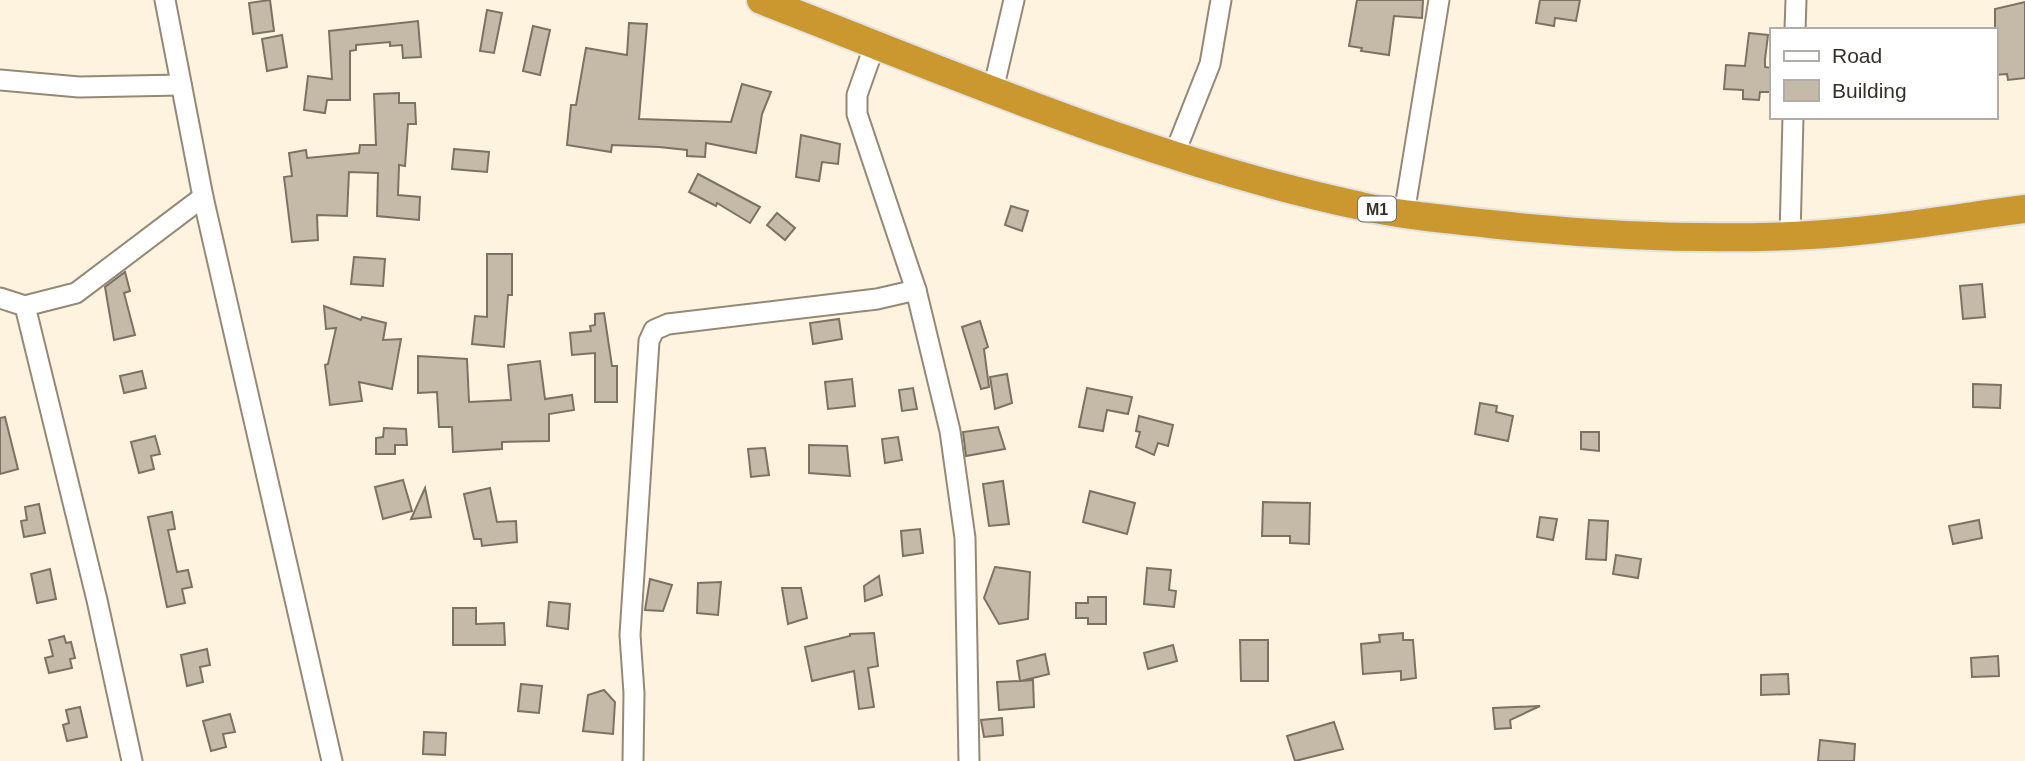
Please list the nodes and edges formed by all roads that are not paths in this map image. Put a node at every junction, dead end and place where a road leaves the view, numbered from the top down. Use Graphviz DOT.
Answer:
graph roads {
  1 [pos="165,0"];
  2 [pos="761,0"];
  3 [pos="1014,0"];
  4 [pos="1221,0"];
  5 [pos="1439,0"];
  6 [pos="1796,0"];
  7 [pos="1795,28"];
  8 [pos="875,44"];
  9 [pos="0,80"];
  10 [pos="181,85"];
  11 [pos="993,90"];
  12 [pos="1793,119"];
  13 [pos="1174,155"];
  14 [pos="203,197"];
  15 [pos="2025,209"];
  16 [pos="1404,214"];
  17 [pos="1790,236"];
  18 [pos="916,290"];
  19 [pos="0,298"];
  20 [pos="25,306"];
  21 [pos="132,761"];
  22 [pos="332,761"];
  23 [pos="633,761"];
  24 [pos="969,761"];
  1 -- 10 [label="street"];
  2 -- 8 [label="highway, M1"];
  3 -- 11 [label="street"];
  4 -- 13 [label="street"];
  5 -- 16 [label="street"];
  6 -- 7 [label="street"];
  8 -- 11 [label="highway, M1"];
  8 -- 18 [label="street"];
  9 -- 10 [label="street"];
  10 -- 14 [label="street"];
  11 -- 13 [label="highway, M1"];
  12 -- 17 [label="street"];
  13 -- 16 [label="highway, M1"];
  14 -- 20 [label="street"];
  14 -- 22 [label="street"];
  15 -- 17 [label="highway, M1"];
  16 -- 17 [label="highway, M1"];
  18 -- 23 [label="street"];
  18 -- 24 [label="street"];
  19 -- 20 [label="street"];
  20 -- 21 [label="street"];
}
